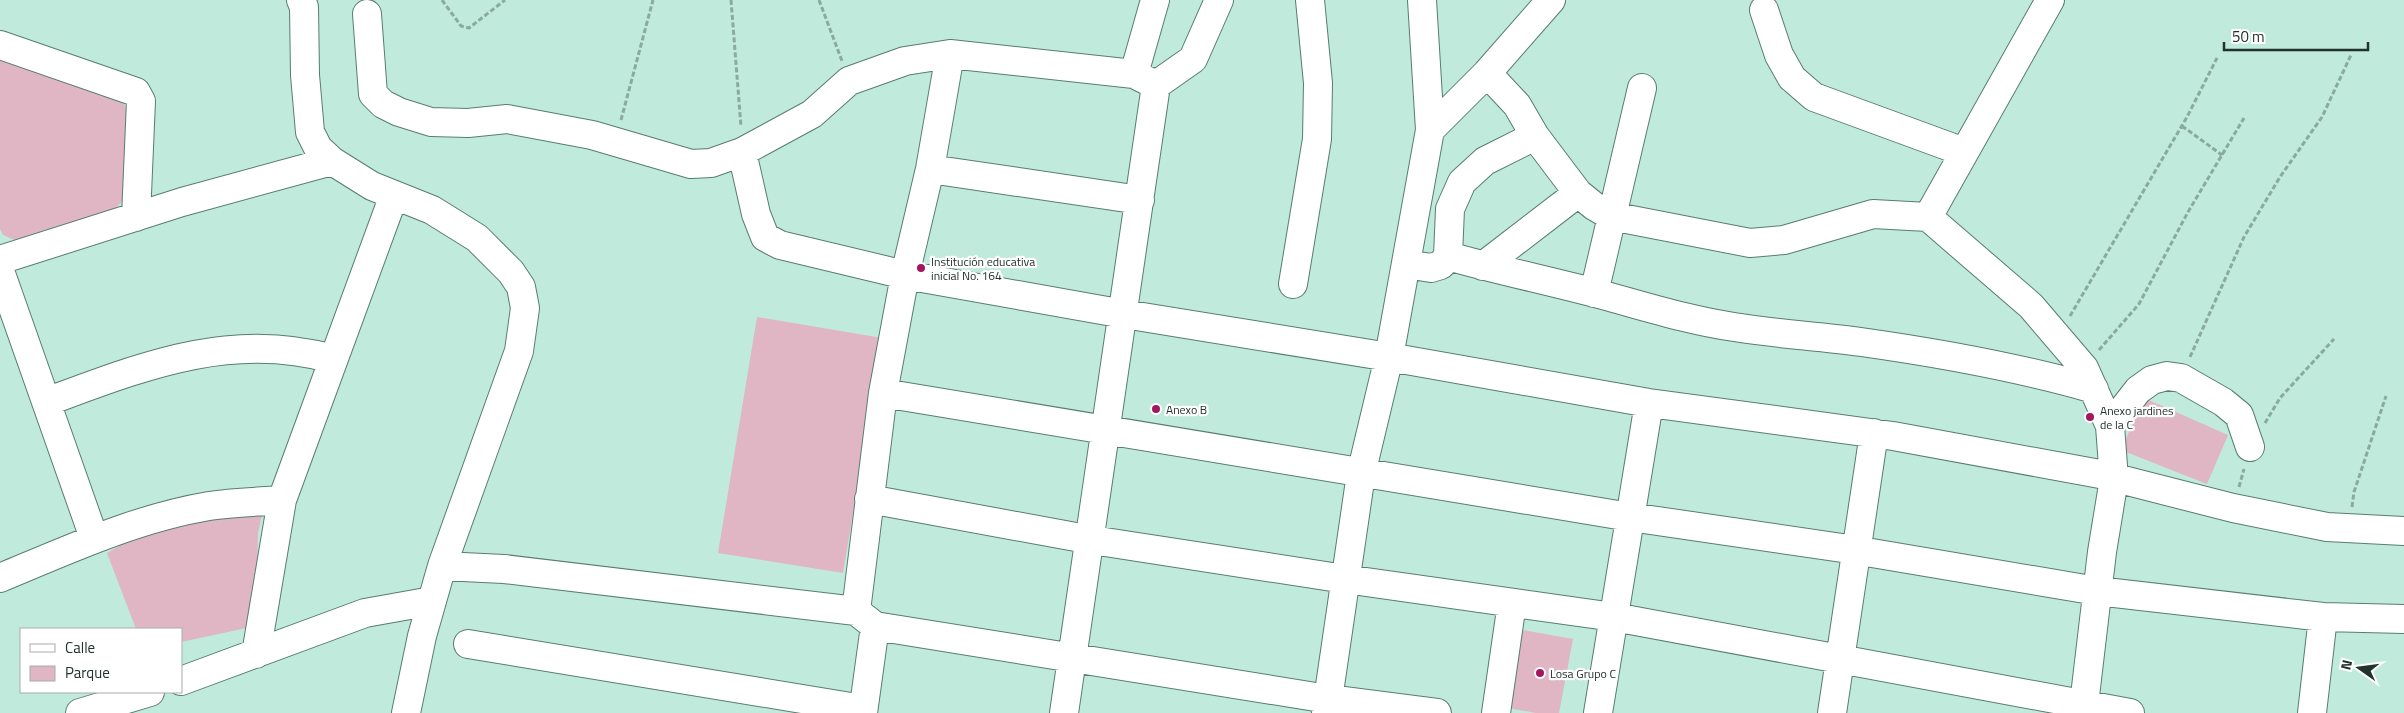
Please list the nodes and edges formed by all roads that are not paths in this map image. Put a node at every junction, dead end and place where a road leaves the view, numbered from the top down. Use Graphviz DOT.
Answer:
graph roads {
  1 [pos="301,0"];
  2 [pos="1154,0"];
  3 [pos="1219,0"];
  4 [pos="1310,0"];
  5 [pos="1422,0"];
  6 [pos="1551,0"];
  7 [pos="2050,0"];
  8 [pos="1764,10"];
  9 [pos="367,14"];
  10 [pos="0,45"];
  11 [pos="950,54"];
  12 [pos="1487,73"];
  13 [pos="1145,80"];
  14 [pos="1642,88"];
  15 [pos="1430,130"];
  16 [pos="1535,136"];
  17 [pos="742,152"];
  18 [pos="1964,152"];
  19 [pos="332,162"];
  20 [pos="930,169"];
  21 [pos="1578,193"];
  22 [pos="394,195"];
  23 [pos="1140,200"];
  24 [pos="1611,216"];
  25 [pos="136,217"];
  26 [pos="1928,217"];
  27 [pos="1448,256"];
  28 [pos="0,260"];
  29 [pos="1406,264"];
  30 [pos="1483,266"];
  31 [pos="0,271"];
  32 [pos="905,275"];
  33 [pos="1293,284"];
  34 [pos="1594,293"];
  35 [pos="1124,314"];
  36 [pos="1388,357"];
  37 [pos="333,359"];
  38 [pos="2089,379"];
  39 [pos="883,393"];
  40 [pos="46,402"];
  41 [pos="1649,403"];
  42 [pos="2110,426"];
  43 [pos="1105,429"];
  44 [pos="1884,435"];
  45 [pos="2250,447"];
  46 [pos="1361,474"];
  47 [pos="2114,479"];
  48 [pos="282,500"];
  49 [pos="869,500"];
  50 [pos="1630,517"];
  51 [pos="2404,531"];
  52 [pos="94,538"];
  53 [pos="1092,540"];
  54 [pos="1864,551"];
  55 [pos="442,566"];
  56 [pos="0,578"];
  57 [pos="1345,579"];
  58 [pos="2098,591"];
  59 [pos="432,601"];
  60 [pos="1512,602"];
  61 [pos="1614,617"];
  62 [pos="2322,617"];
  63 [pos="866,618"];
  64 [pos="2404,619"];
  65 [pos="468,644"];
  66 [pos="256,654"];
  67 [pos="1073,658"];
  68 [pos="1848,660"];
  69 [pos="182,681"];
  70 [pos="147,693"];
  71 [pos="1327,706"];
  72 [pos="2083,709"];
  73 [pos="863,711"];
  74 [pos="80,713"];
  75 [pos="406,713"];
  76 [pos="1064,713"];
  77 [pos="1437,713"];
  78 [pos="1496,713"];
  79 [pos="1598,713"];
  80 [pos="1832,713"];
  81 [pos="1846,713"];
  82 [pos="2130,713"];
  83 [pos="2312,713"];
  1 -- 19 [label="street"];
  2 -- 13 [label="street"];
  3 -- 13 [label="street"];
  4 -- 33 [label="street"];
  5 -- 15 [label="street"];
  6 -- 12 [label="street"];
  7 -- 18 [label="street"];
  8 -- 18 [label="street"];
  9 -- 17 [label="street"];
  10 -- 25 [label="street"];
  11 -- 13 [label="street"];
  11 -- 17 [label="street"];
  11 -- 20 [label="street"];
  12 -- 15 [label="street"];
  12 -- 16 [label="street"];
  13 -- 23 [label="street"];
  14 -- 24 [label="street"];
  15 -- 29 [label="street"];
  16 -- 21 [label="street"];
  16 -- 27 [label="street"];
  17 -- 32 [label="street"];
  18 -- 26 [label="street"];
  19 -- 22 [label="street"];
  19 -- 25 [label="street"];
  20 -- 23 [label="street"];
  20 -- 32 [label="street"];
  21 -- 24 [label="street"];
  21 -- 30 [label="street"];
  22 -- 37 [label="street"];
  22 -- 55 [label="street"];
  23 -- 35 [label="street"];
  24 -- 26 [label="street"];
  24 -- 34 [label="street"];
  25 -- 28 [label="street"];
  26 -- 38 [label="street"];
  27 -- 29 [label="street"];
  27 -- 30 [label="street"];
  29 -- 36 [label="street"];
  30 -- 34 [label="street"];
  31 -- 40 [label="street"];
  32 -- 35 [label="street"];
  32 -- 39 [label="street"];
  34 -- 38 [label="street"];
  35 -- 36 [label="street"];
  35 -- 43 [label="street"];
  36 -- 41 [label="street"];
  36 -- 46 [label="street"];
  37 -- 40 [label="street"];
  37 -- 48 [label="street"];
  38 -- 42 [label="street"];
  39 -- 43 [label="street"];
  39 -- 49 [label="street"];
  40 -- 52 [label="street"];
  41 -- 44 [label="street"];
  41 -- 50 [label="street"];
  42 -- 45 [label="street"];
  42 -- 47 [label="street"];
  43 -- 46 [label="street"];
  43 -- 53 [label="street"];
  44 -- 47 [label="street"];
  44 -- 54 [label="street"];
  46 -- 50 [label="street"];
  46 -- 57 [label="street"];
  47 -- 51 [label="street"];
  47 -- 58 [label="street"];
  48 -- 52 [label="street"];
  48 -- 66 [label="street"];
  49 -- 53 [label="street"];
  49 -- 63 [label="street"];
  50 -- 54 [label="street"];
  50 -- 61 [label="street"];
  52 -- 56 [label="street"];
  53 -- 57 [label="street"];
  53 -- 67 [label="street"];
  54 -- 58 [label="street"];
  54 -- 68 [label="street"];
  55 -- 59 [label="street"];
  55 -- 63 [label="street"];
  57 -- 60 [label="street"];
  57 -- 71 [label="street"];
  58 -- 62 [label="street"];
  58 -- 72 [label="street"];
  59 -- 66 [label="street"];
  59 -- 75 [label="street"];
  60 -- 61 [label="street"];
  60 -- 78 [label="street"];
  61 -- 68 [label="street"];
  61 -- 79 [label="street"];
  62 -- 64 [label="street"];
  62 -- 83 [label="street"];
  63 -- 67 [label="street"];
  63 -- 73 [label="street"];
  65 -- 73 [label="street"];
  66 -- 69 [label="street"];
  67 -- 71 [label="street"];
  67 -- 76 [label="street"];
  68 -- 72 [label="street"];
  68 -- 80 [label="street"];
  68 -- 81 [label="street"];
  70 -- 74 [label="street"];
  71 -- 77 [label="street"];
  72 -- 82 [label="street"];
}
